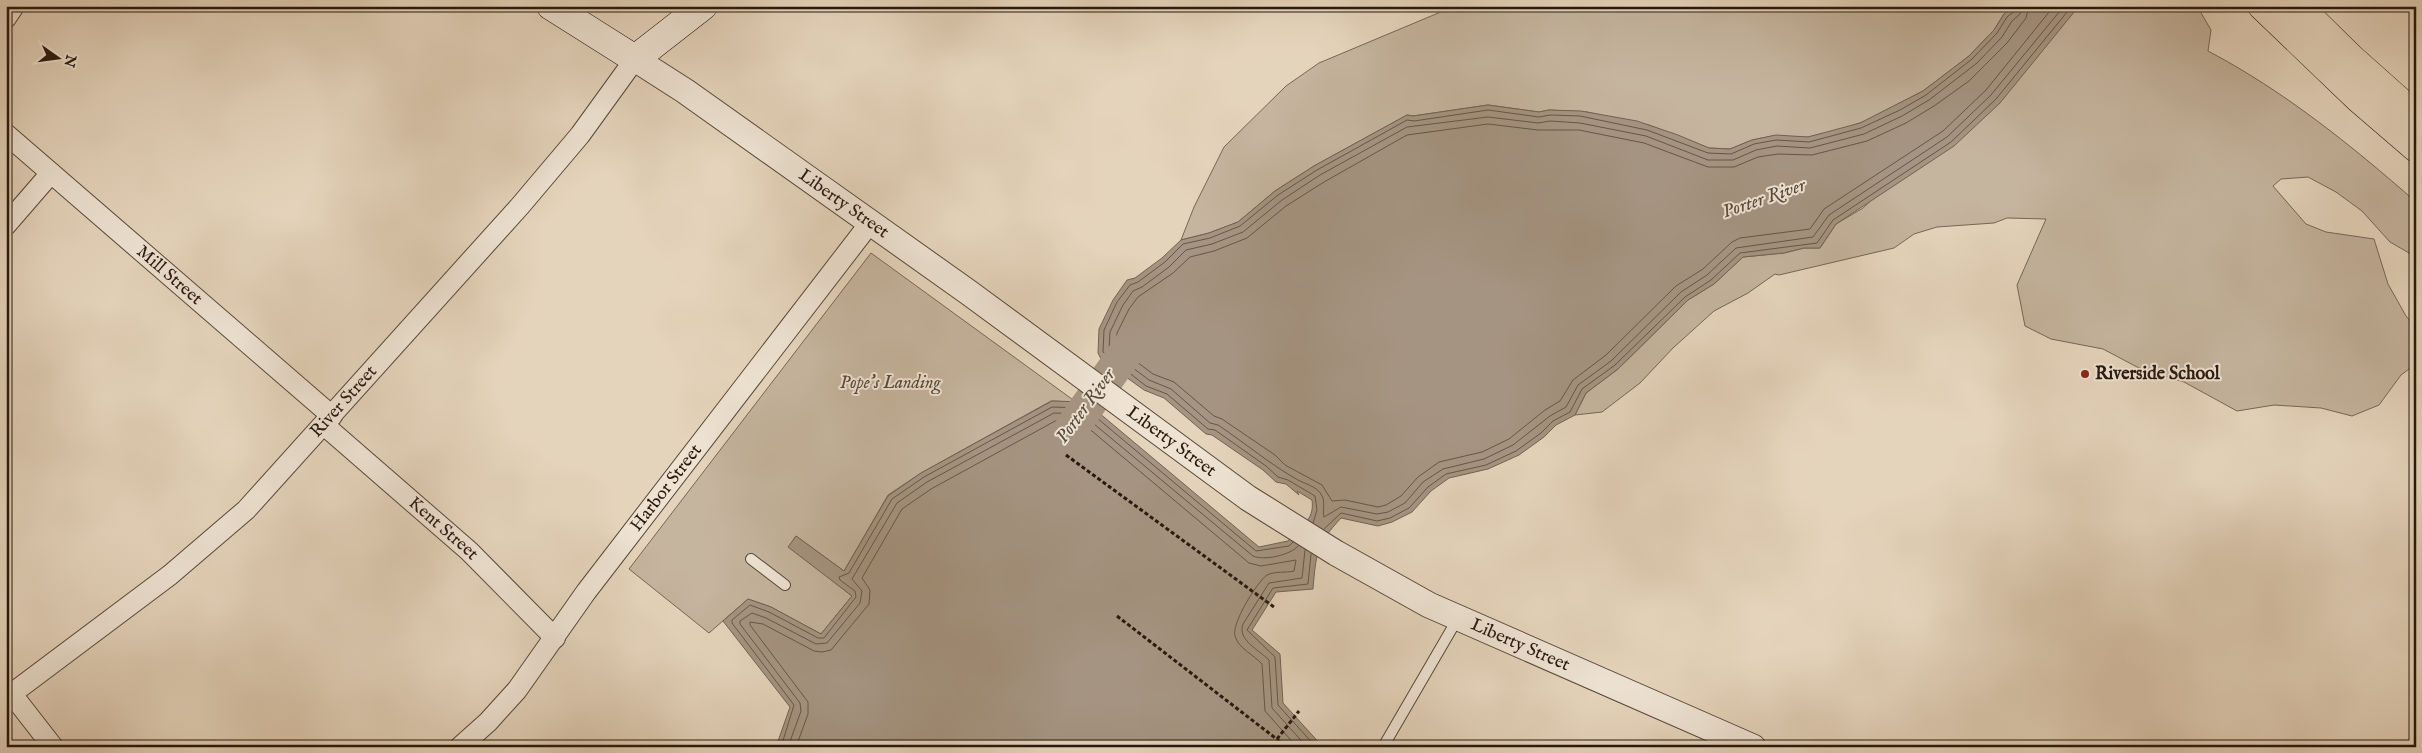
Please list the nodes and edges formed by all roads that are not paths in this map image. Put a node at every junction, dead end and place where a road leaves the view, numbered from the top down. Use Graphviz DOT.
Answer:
graph roads {
  1 [pos="14,6"];
  2 [pos="550,6"];
  3 [pos="703,6"];
  4 [pos="2262,6"];
  5 [pos="2298,6"];
  6 [pos="6,18"];
  7 [pos="635,59"];
  8 [pos="2416,116"];
  9 [pos="6,134"];
  10 [pos="2416,148"];
  11 [pos="51,173"];
  12 [pos="870,223"];
  13 [pos="6,225"];
  14 [pos="328,421"];
  15 [pos="751,559"];
  16 [pos="785,584"];
  17 [pos="1458,618"];
  18 [pos="555,638"];
  19 [pos="9,696"];
  20 [pos="53,747"];
  21 [pos="460,747"];
  22 [pos="1382,747"];
  23 [pos="1752,747"];
  1 -- 6 [label="street"];
  2 -- 7 [label="main road"];
  3 -- 7 [label="main road"];
  4 -- 10 [label="highway"];
  5 -- 8 [label="highway"];
  7 -- 12 [label="street, Liberty Street"];
  7 -- 14 [label="street, River Street"];
  9 -- 11 [label="street, Mill Street"];
  11 -- 13 [label="street"];
  11 -- 14 [label="street, Mill Street"];
  12 -- 17 [label="street, Liberty Street"];
  12 -- 18 [label="street, Harbor Street"];
  14 -- 18 [label="street, Kent Street"];
  14 -- 19 [label="street, River Street"];
  15 -- 16 [label="lane"];
  17 -- 22 [label="lane"];
  17 -- 23 [label="street, Liberty Street"];
  18 -- 21 [label="street, Harbor Street"];
  19 -- 20 [label="street"];
}
